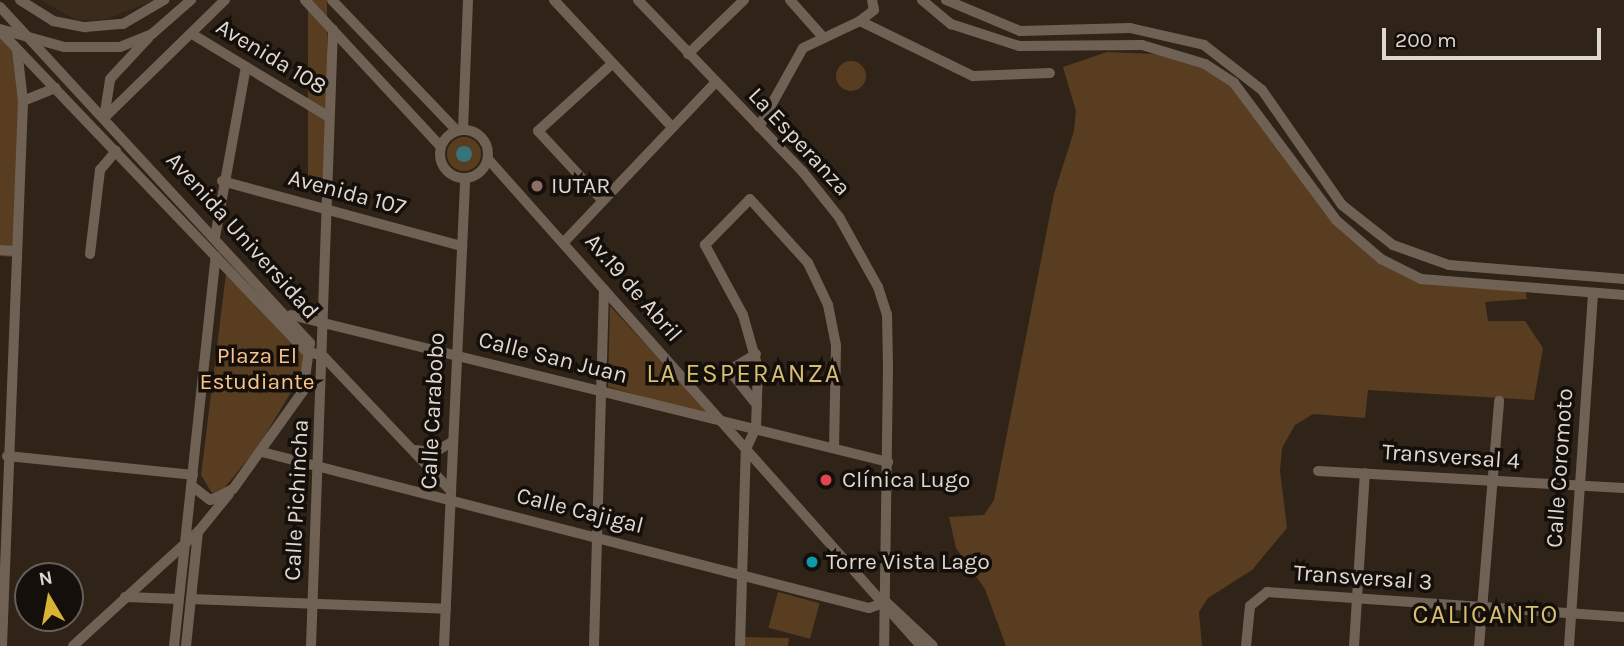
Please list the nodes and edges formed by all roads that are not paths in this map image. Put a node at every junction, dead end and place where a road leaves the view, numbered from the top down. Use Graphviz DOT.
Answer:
graph roads {
  1 [pos="20,0"];
  2 [pos="164,0"];
  3 [pos="191,0"];
  4 [pos="225,0"];
  5 [pos="305,0"];
  6 [pos="332,0"];
  7 [pos="468,0"];
  8 [pos="554,0"];
  9 [pos="638,0"];
  10 [pos="744,0"];
  11 [pos="790,0"];
  12 [pos="872,0"];
  13 [pos="922,0"];
  14 [pos="946,0"];
  15 [pos="0,8"];
  16 [pos="860,21"];
  17 [pos="333,29"];
  18 [pos="0,30"];
  19 [pos="152,34"];
  20 [pos="192,34"];
  21 [pos="822,36"];
  22 [pos="29,38"];
  23 [pos="17,49"];
  24 [pos="688,54"];
  25 [pos="53,59"];
  26 [pos="612,64"];
  27 [pos="246,67"];
  28 [pos="36,70"];
  29 [pos="1050,73"];
  30 [pos="715,83"];
  31 [pos="56,88"];
  32 [pos="464,94"];
  33 [pos="23,96"];
  34 [pos="329,117"];
  35 [pos="104,118"];
  36 [pos="671,127"];
  37 [pos="759,127"];
  38 [pos="460,131"];
  39 [pos="476,134"];
  40 [pos="441,147"];
  41 [pos="116,151"];
  42 [pos="488,159"];
  43 [pos="465,179"];
  44 [pos="222,181"];
  45 [pos="602,200"];
  46 [pos="325,209"];
  47 [pos="215,233"];
  48 [pos="564,242"];
  49 [pos="462,246"];
  50 [pos="0,250"];
  51 [pos="90,254"];
  52 [pos="15,255"];
  53 [pos="216,257"];
  54 [pos="0,259"];
  55 [pos="1624,279"];
  56 [pos="604,289"];
  57 [pos="1593,293"];
  58 [pos="1624,295"];
  59 [pos="291,316"];
  60 [pos="323,320"];
  61 [pos="312,352"];
  62 [pos="755,354"];
  63 [pos="457,356"];
  64 [pos="324,357"];
  65 [pos="603,392"];
  66 [pos="1499,401"];
  67 [pos="757,405"];
  68 [pos="724,422"];
  69 [pos="756,428"];
  70 [pos="453,441"];
  71 [pos="834,446"];
  72 [pos="746,449"];
  73 [pos="414,450"];
  74 [pos="262,452"];
  75 [pos="7,456"];
  76 [pos="888,463"];
  77 [pos="320,467"];
  78 [pos="1318,471"];
  79 [pos="1364,473"];
  80 [pos="193,481"];
  81 [pos="1491,482"];
  82 [pos="1579,485"];
  83 [pos="1624,488"];
  84 [pos="233,489"];
  85 [pos="451,496"];
  86 [pos="198,532"];
  87 [pos="598,537"];
  88 [pos="186,543"];
  89 [pos="743,575"];
  90 [pos="125,597"];
  91 [pos="1357,598"];
  92 [pos="185,599"];
  93 [pos="886,601"];
  94 [pos="313,604"];
  95 [pos="1482,608"];
  96 [pos="446,610"];
  97 [pos="1572,613"];
  98 [pos="1624,617"];
  99 [pos="2,646"];
  100 [pos="73,646"];
  101 [pos="174,646"];
  102 [pos="186,646"];
  103 [pos="312,646"];
  104 [pos="444,646"];
  105 [pos="594,646"];
  106 [pos="740,646"];
  107 [pos="884,646"];
  108 [pos="921,646"];
  109 [pos="933,646"];
  110 [pos="1246,646"];
  111 [pos="1354,646"];
  112 [pos="1479,646"];
  113 [pos="1569,646"];
  1 -- 2 [label="street"];
  3 -- 19 [label="street"];
  4 -- 20 [label="street"];
  5 -- 17 [label="street"];
  6 -- 38 [label="street"];
  7 -- 32 [label="street"];
  8 -- 26 [label="street"];
  9 -- 24 [label="street, La Esperanza"];
  10 -- 24 [label="street"];
  11 -- 21 [label="street"];
  12 -- 16 [label="street"];
  13 -- 57 [label="street"];
  14 -- 55 [label="street"];
  15 -- 22 [label="street, Avenida Universidad"];
  16 -- 21 [label="street"];
  16 -- 29 [label="street"];
  17 -- 34 [label="street, Calle Pichincha"];
  17 -- 40 [label="street"];
  18 -- 22 [label="street"];
  18 -- 23 [label="street, Avenida Universidad"];
  19 -- 22 [label="street"];
  19 -- 35 [label="street"];
  20 -- 27 [label="street, Avenida 108"];
  20 -- 35 [label="street"];
  21 -- 37 [label="street"];
  22 -- 25 [label="street, Avenida Universidad"];
  23 -- 28 [label="street, Avenida Universidad"];
  23 -- 33 [label="street"];
  24 -- 30 [label="street, La Esperanza"];
  25 -- 28 [label="street"];
  25 -- 35 [label="street, Avenida Universidad"];
  26 -- 36 [label="street"];
  26 -- 45 [label="street"];
  27 -- 34 [label="street, Avenida 108"];
  27 -- 44 [label="street"];
  28 -- 31 [label="street, Avenida Universidad"];
  28 -- 33 [label="street"];
  30 -- 36 [label="street"];
  30 -- 37 [label="street, La Esperanza"];
  31 -- 33 [label="street"];
  31 -- 41 [label="street, Avenida Universidad"];
  32 -- 38 [label="street"];
  32 -- 39 [label="street"];
  33 -- 52 [label="street"];
  34 -- 46 [label="street, Calle Pichincha"];
  35 -- 47 [label="street, Avenida Universidad"];
  36 -- 45 [label="street"];
  37 -- 76 [label="street, La Esperanza"];
  38 -- 39 [label="street"];
  38 -- 40 [label="street"];
  39 -- 42 [label="street"];
  40 -- 43 [label="street"];
  41 -- 51 [label="street"];
  41 -- 53 [label="street, Avenida Universidad"];
  42 -- 43 [label="street"];
  42 -- 48 [label="street, Av.19 de Abril"];
  43 -- 49 [label="street, Calle Carabobo"];
  44 -- 46 [label="street, Avenida 107"];
  44 -- 47 [label="street"];
  45 -- 48 [label="street"];
  46 -- 49 [label="street, Avenida 107"];
  46 -- 60 [label="street, Calle Pichincha"];
  47 -- 53 [label="street"];
  47 -- 59 [label="street, Avenida Universidad"];
  48 -- 56 [label="street, Av.19 de Abril"];
  49 -- 63 [label="street, Calle Carabobo"];
  50 -- 52 [label="street"];
  52 -- 54 [label="street"];
  52 -- 75 [label="street"];
  53 -- 61 [label="street, Avenida Universidad"];
  53 -- 80 [label="street"];
  56 -- 65 [label="street"];
  56 -- 68 [label="street, Av.19 de Abril"];
  57 -- 58 [label="street"];
  57 -- 82 [label="street, Calle Coromoto"];
  59 -- 60 [label="street, Calle San Juan"];
  59 -- 61 [label="street, Avenida Universidad"];
  60 -- 63 [label="street, Calle San Juan"];
  60 -- 64 [label="street, Calle Pichincha"];
  61 -- 64 [label="street"];
  61 -- 74 [label="street"];
  62 -- 67 [label="street"];
  62 -- 67 [label="street"];
  62 -- 71 [label="street"];
  63 -- 65 [label="street, Calle San Juan"];
  63 -- 70 [label="street, Calle Carabobo"];
  64 -- 73 [label="street"];
  64 -- 77 [label="street, Calle Pichincha"];
  65 -- 68 [label="street, Calle San Juan"];
  65 -- 87 [label="street"];
  66 -- 81 [label="street"];
  67 -- 69 [label="street"];
  68 -- 69 [label="street, Calle San Juan"];
  68 -- 72 [label="street, Av.19 de Abril"];
  69 -- 71 [label="street, Calle San Juan"];
  69 -- 72 [label="street"];
  70 -- 73 [label="street"];
  70 -- 85 [label="street, Calle Carabobo"];
  71 -- 76 [label="street, Calle San Juan"];
  72 -- 89 [label="street"];
  72 -- 93 [label="street, Av.19 de Abril"];
  73 -- 85 [label="street"];
  74 -- 77 [label="street, Calle Cajigal"];
  74 -- 84 [label="street"];
  75 -- 80 [label="street"];
  75 -- 99 [label="street"];
  76 -- 93 [label="street, La Esperanza"];
  77 -- 85 [label="street, Calle Cajigal"];
  77 -- 94 [label="street, Calle Pichincha"];
  78 -- 79 [label="street, Transversal 4"];
  79 -- 81 [label="street, Transversal 4"];
  79 -- 91 [label="street"];
  80 -- 84 [label="street"];
  80 -- 88 [label="street"];
  81 -- 82 [label="street, Transversal 4"];
  81 -- 95 [label="street"];
  82 -- 83 [label="street, Transversal 4"];
  82 -- 97 [label="street, Calle Coromoto"];
  84 -- 86 [label="street"];
  85 -- 87 [label="street, Calle Cajigal"];
  85 -- 96 [label="street, Calle Carabobo"];
  86 -- 88 [label="street"];
  86 -- 92 [label="street"];
  87 -- 89 [label="street, Calle Cajigal"];
  87 -- 105 [label="street"];
  88 -- 90 [label="street"];
  88 -- 92 [label="street"];
  89 -- 93 [label="street, Calle Cajigal"];
  89 -- 106 [label="street"];
  90 -- 92 [label="street"];
  90 -- 100 [label="street"];
  91 -- 95 [label="street, Transversal 3"];
  91 -- 110 [label="street, Transversal 3"];
  91 -- 111 [label="street"];
  92 -- 94 [label="street"];
  92 -- 101 [label="street"];
  92 -- 102 [label="street"];
  93 -- 107 [label="street, La Esperanza"];
  93 -- 108 [label="street"];
  93 -- 109 [label="street"];
  94 -- 96 [label="street"];
  94 -- 103 [label="street, Calle Pichincha"];
  95 -- 97 [label="street, Transversal 3"];
  95 -- 112 [label="street"];
  96 -- 104 [label="street, Calle Carabobo"];
  97 -- 98 [label="street, Transversal 3"];
  97 -- 113 [label="street, Calle Coromoto"];
}
